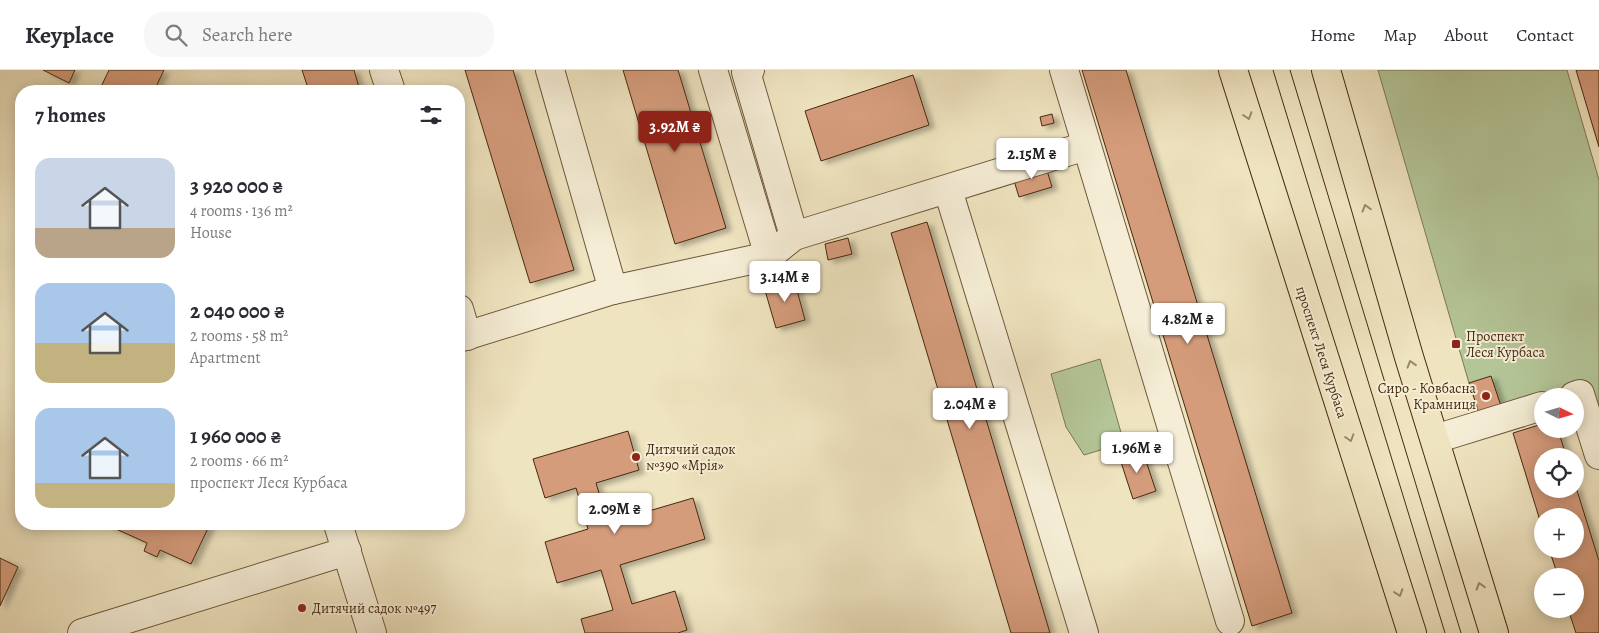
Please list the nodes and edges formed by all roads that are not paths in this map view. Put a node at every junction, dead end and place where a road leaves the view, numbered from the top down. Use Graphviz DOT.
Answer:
graph roads {
  1 [pos="384,70"];
  2 [pos="550,70"];
  3 [pos="713,70"];
  4 [pos="750,70"];
  5 [pos="1064,70"];
  6 [pos="1233,70"];
  7 [pos="1326,70"];
  8 [pos="389,85"];
  9 [pos="1086,146"];
  10 [pos="948,190"];
  11 [pos="794,236"];
  12 [pos="769,256"];
  13 [pos="613,290"];
  14 [pos="465,336"];
  15 [pos="1584,407"];
  16 [pos="1534,408"];
  17 [pos="1434,439"];
  18 [pos="1599,455"];
  19 [pos="340,530"];
  20 [pos="347,552"];
  21 [pos="1230,621"];
  22 [pos="82,633"];
  23 [pos="372,633"];
  24 [pos="1084,633"];
  25 [pos="1412,633"];
  26 [pos="1494,633"];
  1 -- 8 [label="street"];
  2 -- 13 [label="street"];
  3 -- 12 [label="street"];
  4 -- 11 [label="street"];
  5 -- 9 [label="street"];
  6 -- 25 [label="main road, проспект Леся Курбаса, one-way"];
  17 -- 7 [label="main road, one-way"];
  9 -- 10 [label="street"];
  9 -- 21 [label="street"];
  10 -- 11 [label="street"];
  10 -- 24 [label="street"];
  11 -- 12 [label="street"];
  12 -- 13 [label="street"];
  13 -- 14 [label="street"];
  15 -- 18 [label="street"];
  16 -- 17 [label="street"];
  26 -- 17 [label="main road, one-way"];
  19 -- 20 [label="street"];
  20 -- 22 [label="street"];
  20 -- 23 [label="street"];
}
